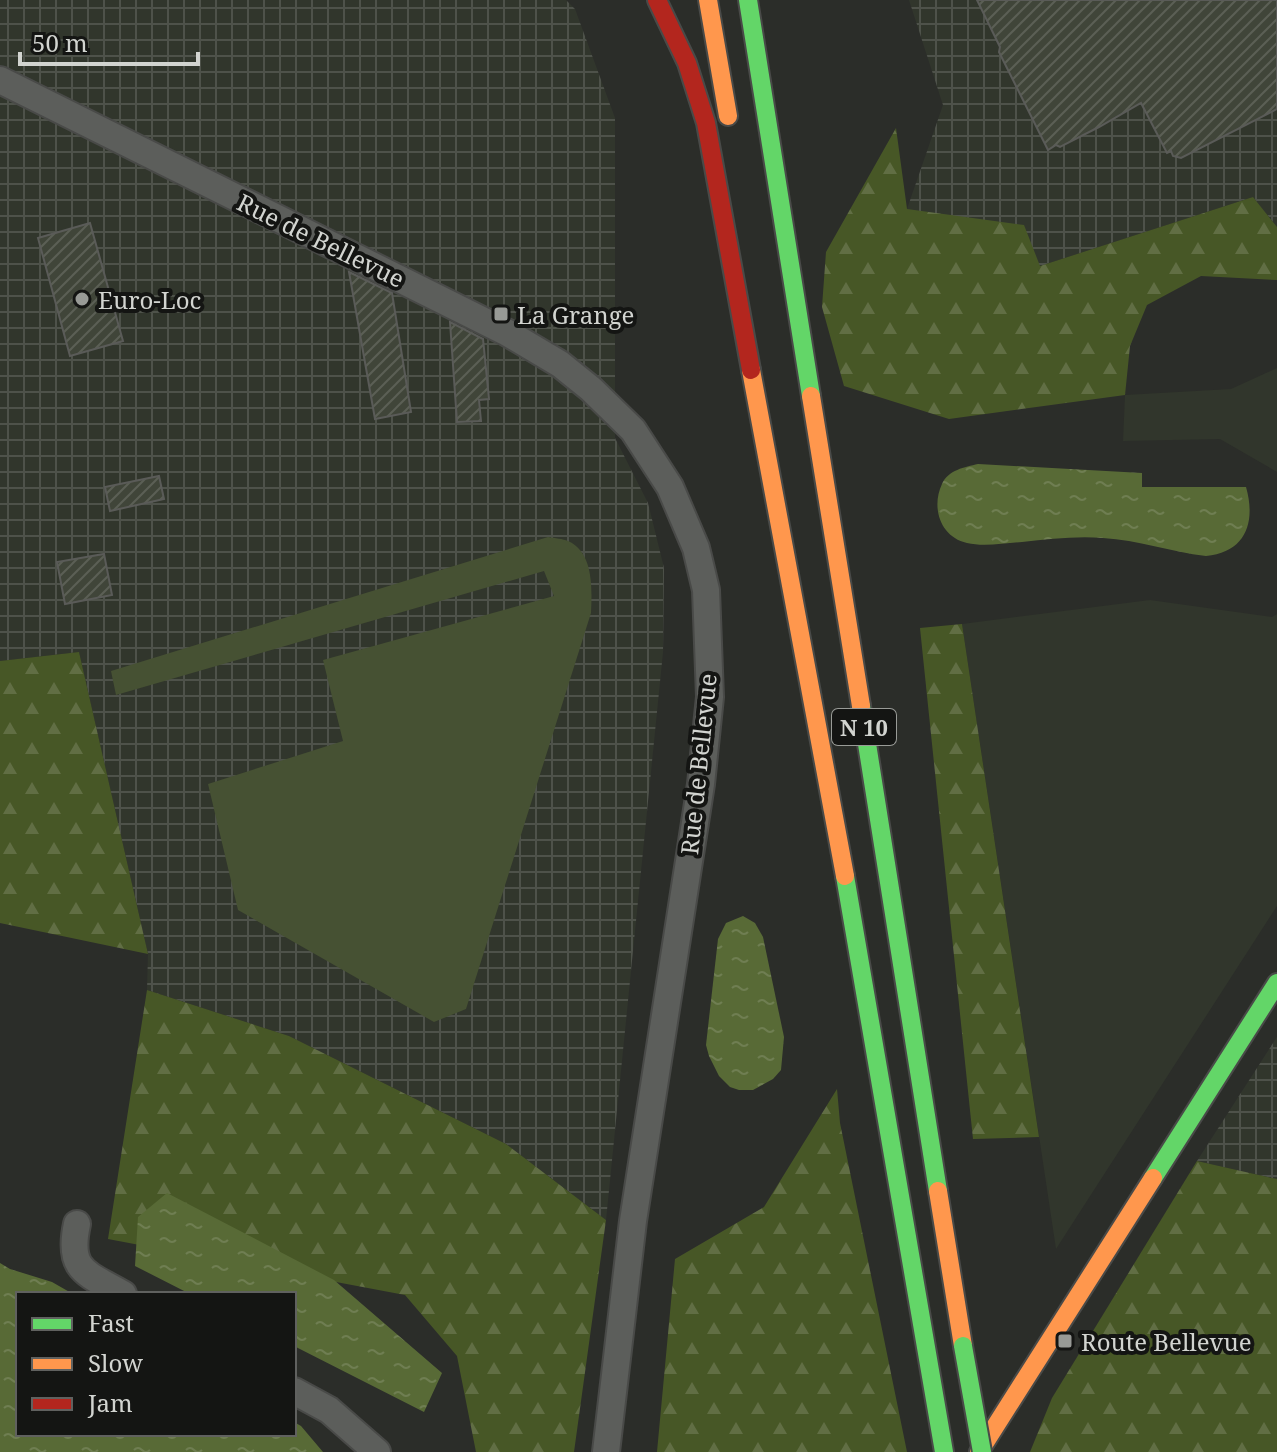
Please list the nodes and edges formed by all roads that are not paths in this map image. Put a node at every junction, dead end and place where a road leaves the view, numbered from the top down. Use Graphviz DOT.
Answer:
graph roads {
  1 [pos="657,0"];
  2 [pos="708,0"];
  3 [pos="751,0"];
  4 [pos="0,80"];
  5 [pos="732,134"];
  6 [pos="786,459"];
  7 [pos="862,970"];
  8 [pos="1277,983"];
  9 [pos="77,1224"];
  10 [pos="120,1292"];
  11 [pos="296,1392"];
  12 [pos="377,1452"];
  13 [pos="606,1452"];
  14 [pos="944,1452"];
  15 [pos="980,1452"];
  1 -- 7 [label="main road"];
  2 -- 5 [label="main road"];
  3 -- 15 [label="main road, N 10, bridge"];
  4 -- 13 [label="street, Rue de Bellevue"];
  6 -- 7 [label="main road, N 10"];
  7 -- 14 [label="main road, N 10"];
  8 -- 15 [label="main road"];
  9 -- 10 [label="street"];
  11 -- 12 [label="street"];
}
